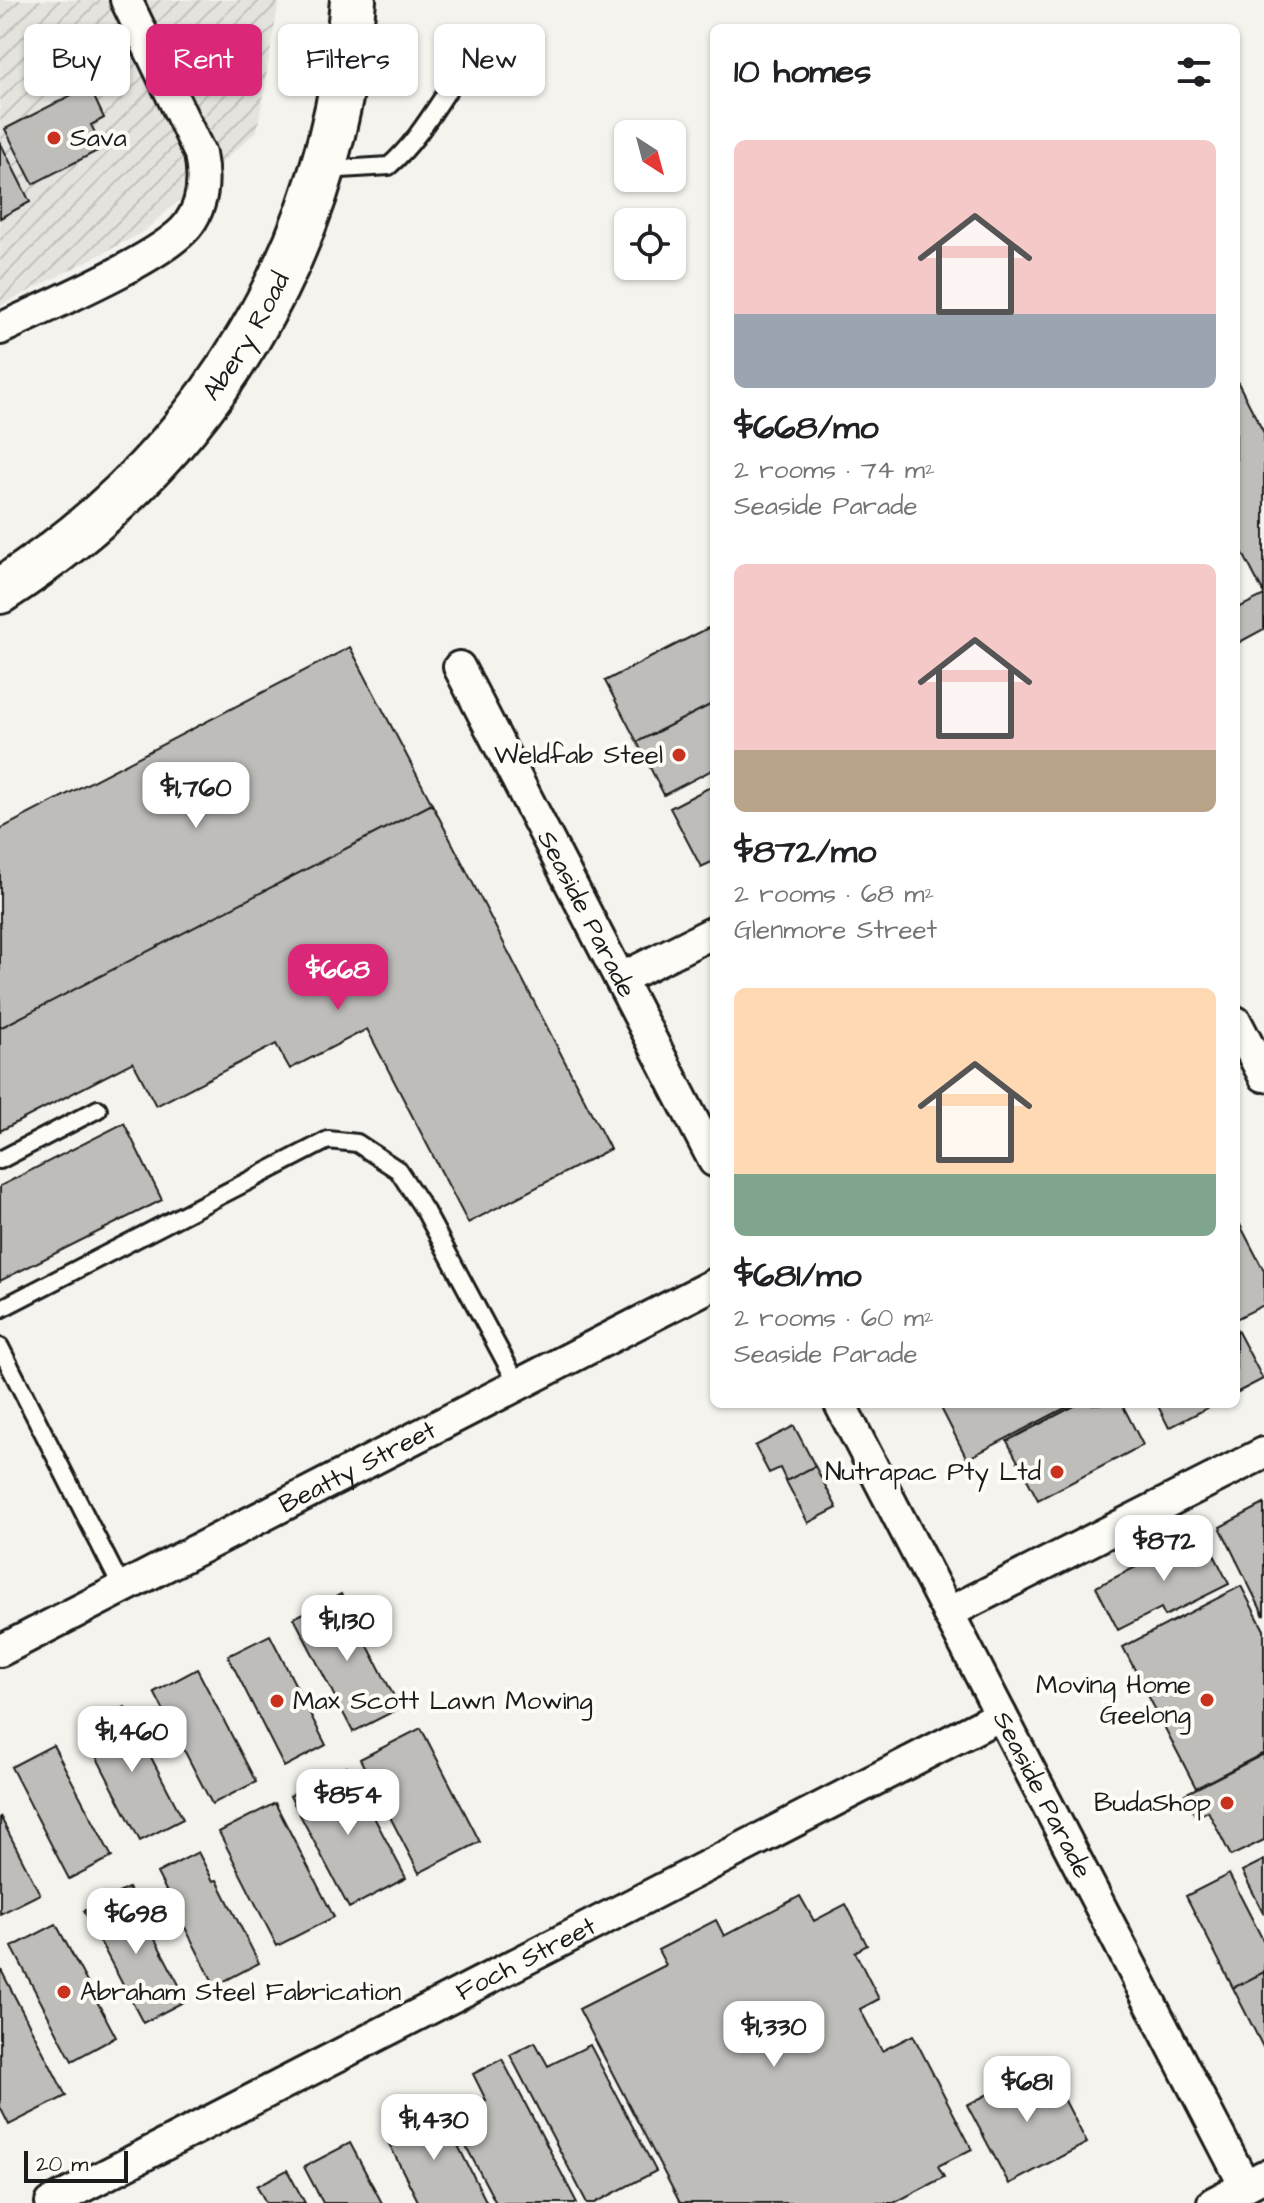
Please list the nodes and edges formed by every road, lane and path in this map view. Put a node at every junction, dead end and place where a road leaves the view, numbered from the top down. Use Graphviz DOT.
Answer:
graph roads {
  1 [pos="126,0"];
  2 [pos="353,0"];
  3 [pos="442,96"];
  4 [pos="323,170"];
  5 [pos="0,329"];
  6 [pos="0,591"];
  7 [pos="459,667"];
  8 [pos="710,934"];
  9 [pos="620,979"];
  10 [pos="1240,1030"];
  11 [pos="1264,1076"];
  12 [pos="98,1109"];
  13 [pos="710,1153"];
  14 [pos="0,1160"];
  15 [pos="710,1286"];
  16 [pos="0,1309"];
  17 [pos="0,1347"];
  18 [pos="518,1385"];
  19 [pos="842,1408"];
  20 [pos="1264,1453"];
  21 [pos="122,1588"];
  22 [pos="948,1613"];
  23 [pos="0,1651"];
  24 [pos="1001,1715"];
  25 [pos="1255,2181"];
  26 [pos="51,2203"];
  27 [pos="1213,2203"];
  1 -- 5 [label="street"];
  2 -- 4 [label="main road, Abery Road"];
  3 -- 4 [label="lane"];
  4 -- 6 [label="main road, Abery Road"];
  7 -- 9 [label="street, Seaside Parade"];
  8 -- 9 [label="street"];
  9 -- 13 [label="street, Seaside Parade"];
  10 -- 11 [label="street"];
  12 -- 14 [label="lane"];
  15 -- 18 [label="street, Beatty Street"];
  16 -- 18 [label="lane"];
  17 -- 21 [label="lane"];
  18 -- 21 [label="street, Beatty Street"];
  19 -- 22 [label="street, Seaside Parade"];
  20 -- 22 [label="street"];
  21 -- 23 [label="street, Beatty Street"];
  22 -- 24 [label="street, Seaside Parade"];
  24 -- 25 [label="street, Seaside Parade"];
  24 -- 26 [label="street, Foch Street"];
  25 -- 27 [label="street"];
}
